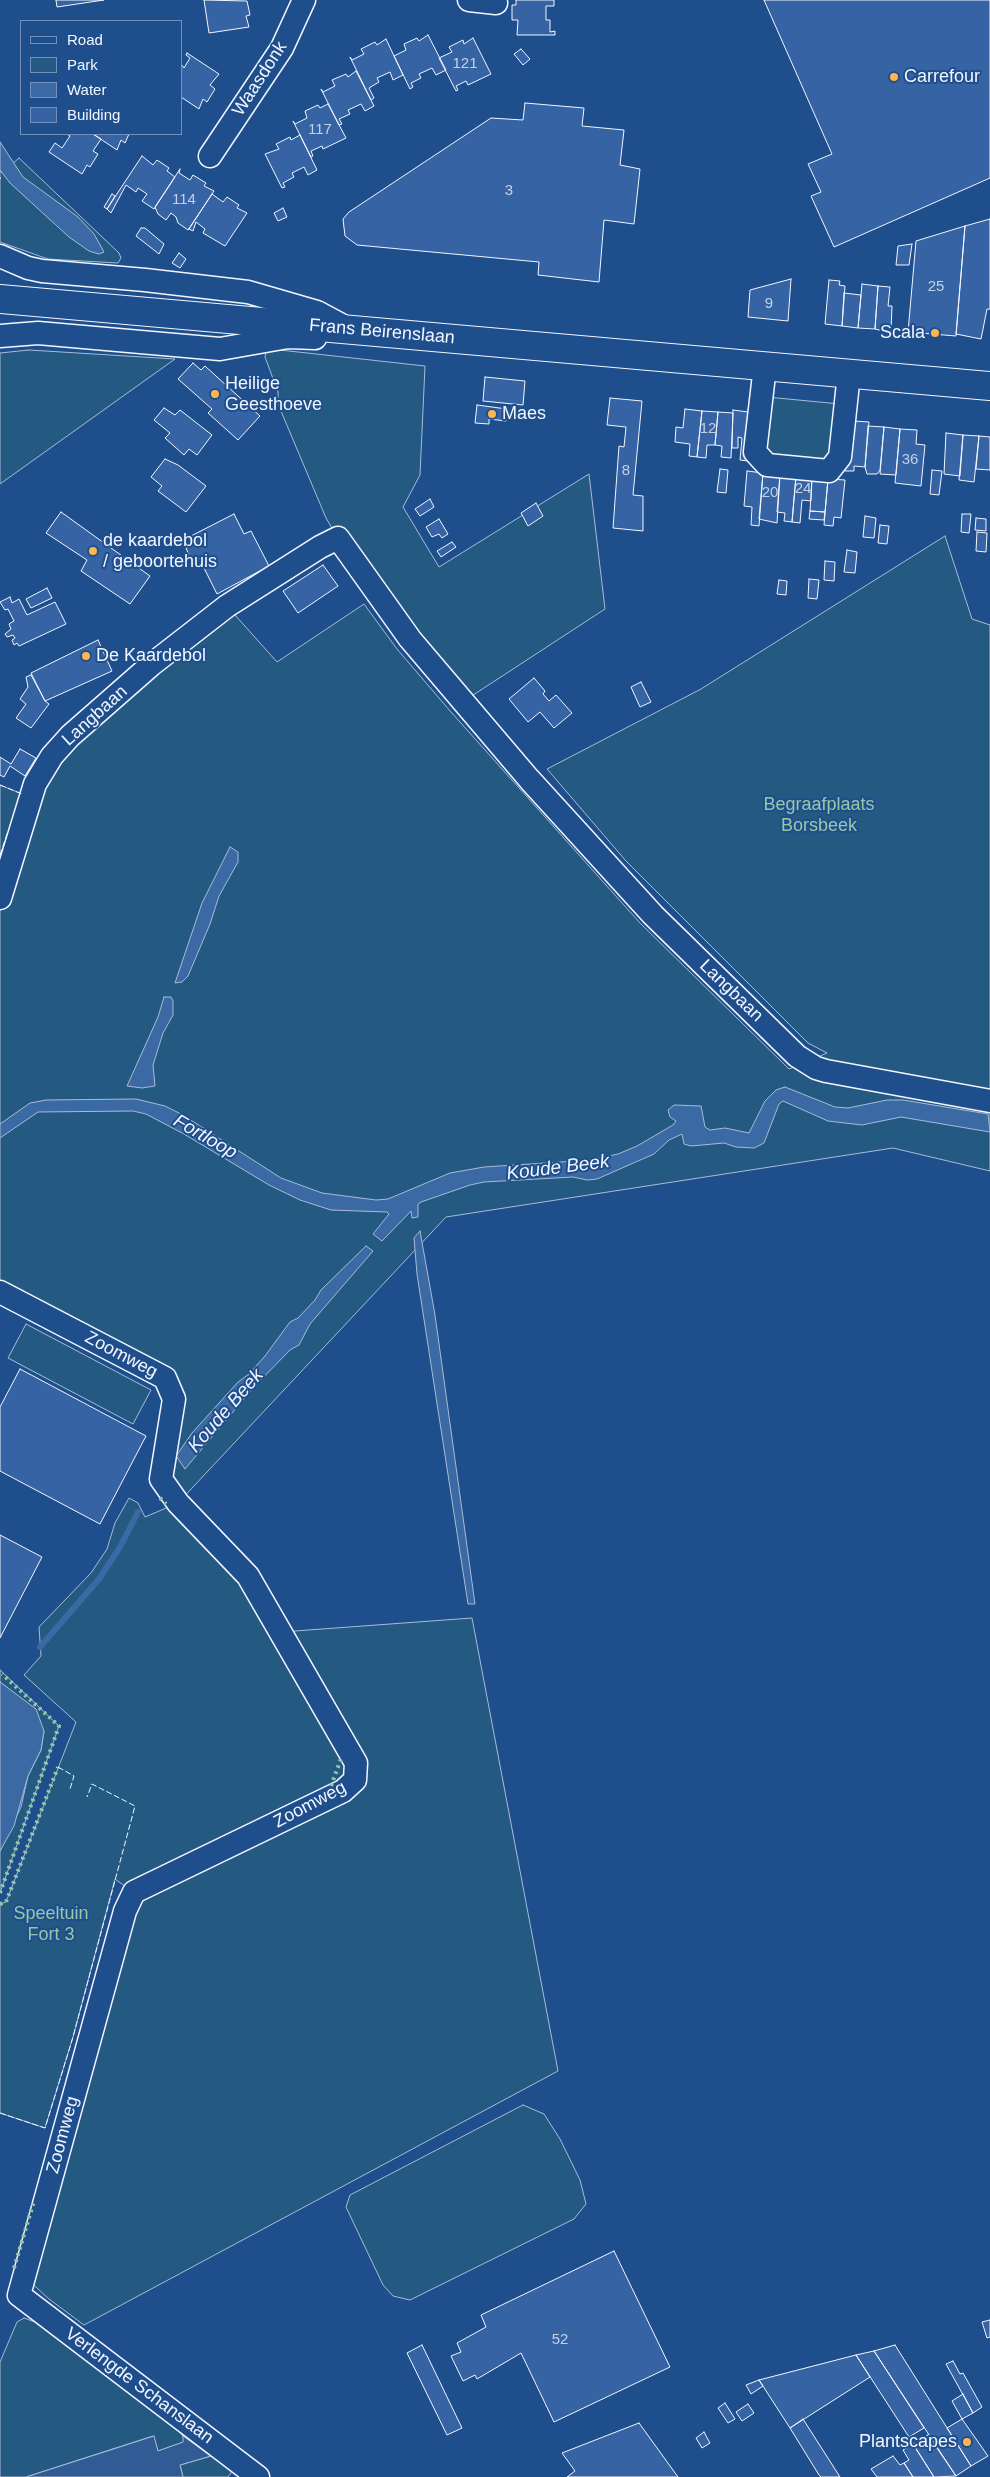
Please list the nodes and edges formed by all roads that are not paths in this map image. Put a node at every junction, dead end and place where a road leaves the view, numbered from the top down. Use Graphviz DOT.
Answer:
graph roads {
  1 [pos="304,0"];
  2 [pos="469,0"];
  3 [pos="496,3"];
  4 [pos="210,156"];
  5 [pos="0,256"];
  6 [pos="0,299"];
  7 [pos="348,329"];
  8 [pos="0,336"];
  9 [pos="765,366"];
  10 [pos="849,374"];
  11 [pos="990,386"];
  12 [pos="0,898"];
  13 [pos="990,1101"];
  14 [pos="0,1292"];
  15 [pos="19,2295"];
  16 [pos="258,2477"];
  1 -- 4 [label="street, Waasdonk"];
  2 -- 3 [label="street"];
  5 -- 7 [label="street"];
  6 -- 7 [label="main road, Frans Beirenslaan"];
  7 -- 8 [label="street"];
  7 -- 9 [label="main road, Frans Beirenslaan"];
  9 -- 10 [label="main road, Frans Beirenslaan"];
  9 -- 10 [label="street"];
  10 -- 11 [label="main road, Frans Beirenslaan"];
  12 -- 13 [label="street, Langbaan"];
  14 -- 15 [label="street, Zoomweg"];
  15 -- 16 [label="street, Verlengde Schanslaan"];
}
